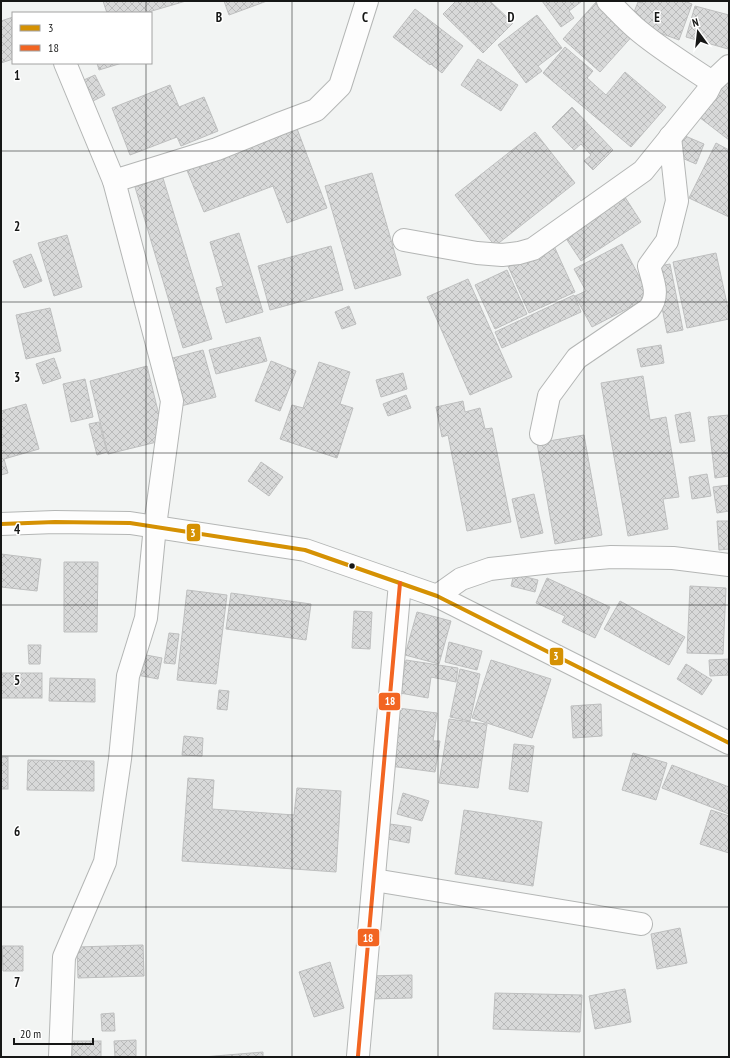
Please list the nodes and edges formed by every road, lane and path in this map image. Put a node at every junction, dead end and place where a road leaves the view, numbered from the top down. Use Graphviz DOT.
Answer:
graph roads {
  1 [pos="367,1"];
  2 [pos="608,1"];
  3 [pos="65,64"];
  4 [pos="729,66"];
  5 [pos="712,82"];
  6 [pos="670,137"];
  7 [pos="114,181"];
  8 [pos="404,240"];
  9 [pos="541,434"];
  10 [pos="1,524"];
  11 [pos="155,526"];
  12 [pos="729,565"];
  13 [pos="400,583"];
  14 [pos="437,596"];
  15 [pos="729,742"];
  16 [pos="374,880"];
  17 [pos="641,924"];
  18 [pos="358,1056"];
  19 [pos="60,1057"];
  1 -- 7 [label="street"];
  2 -- 5 [label="street"];
  3 -- 7 [label="street"];
  4 -- 5 [label="street"];
  5 -- 6 [label="street"];
  6 -- 8 [label="street"];
  6 -- 9 [label="street"];
  7 -- 11 [label="street"];
  10 -- 11 [label="street"];
  11 -- 13 [label="street"];
  11 -- 19 [label="street"];
  12 -- 14 [label="street"];
  13 -- 14 [label="street"];
  13 -- 16 [label="street"];
  14 -- 15 [label="street"];
  16 -- 17 [label="street"];
  16 -- 18 [label="street"];
}
